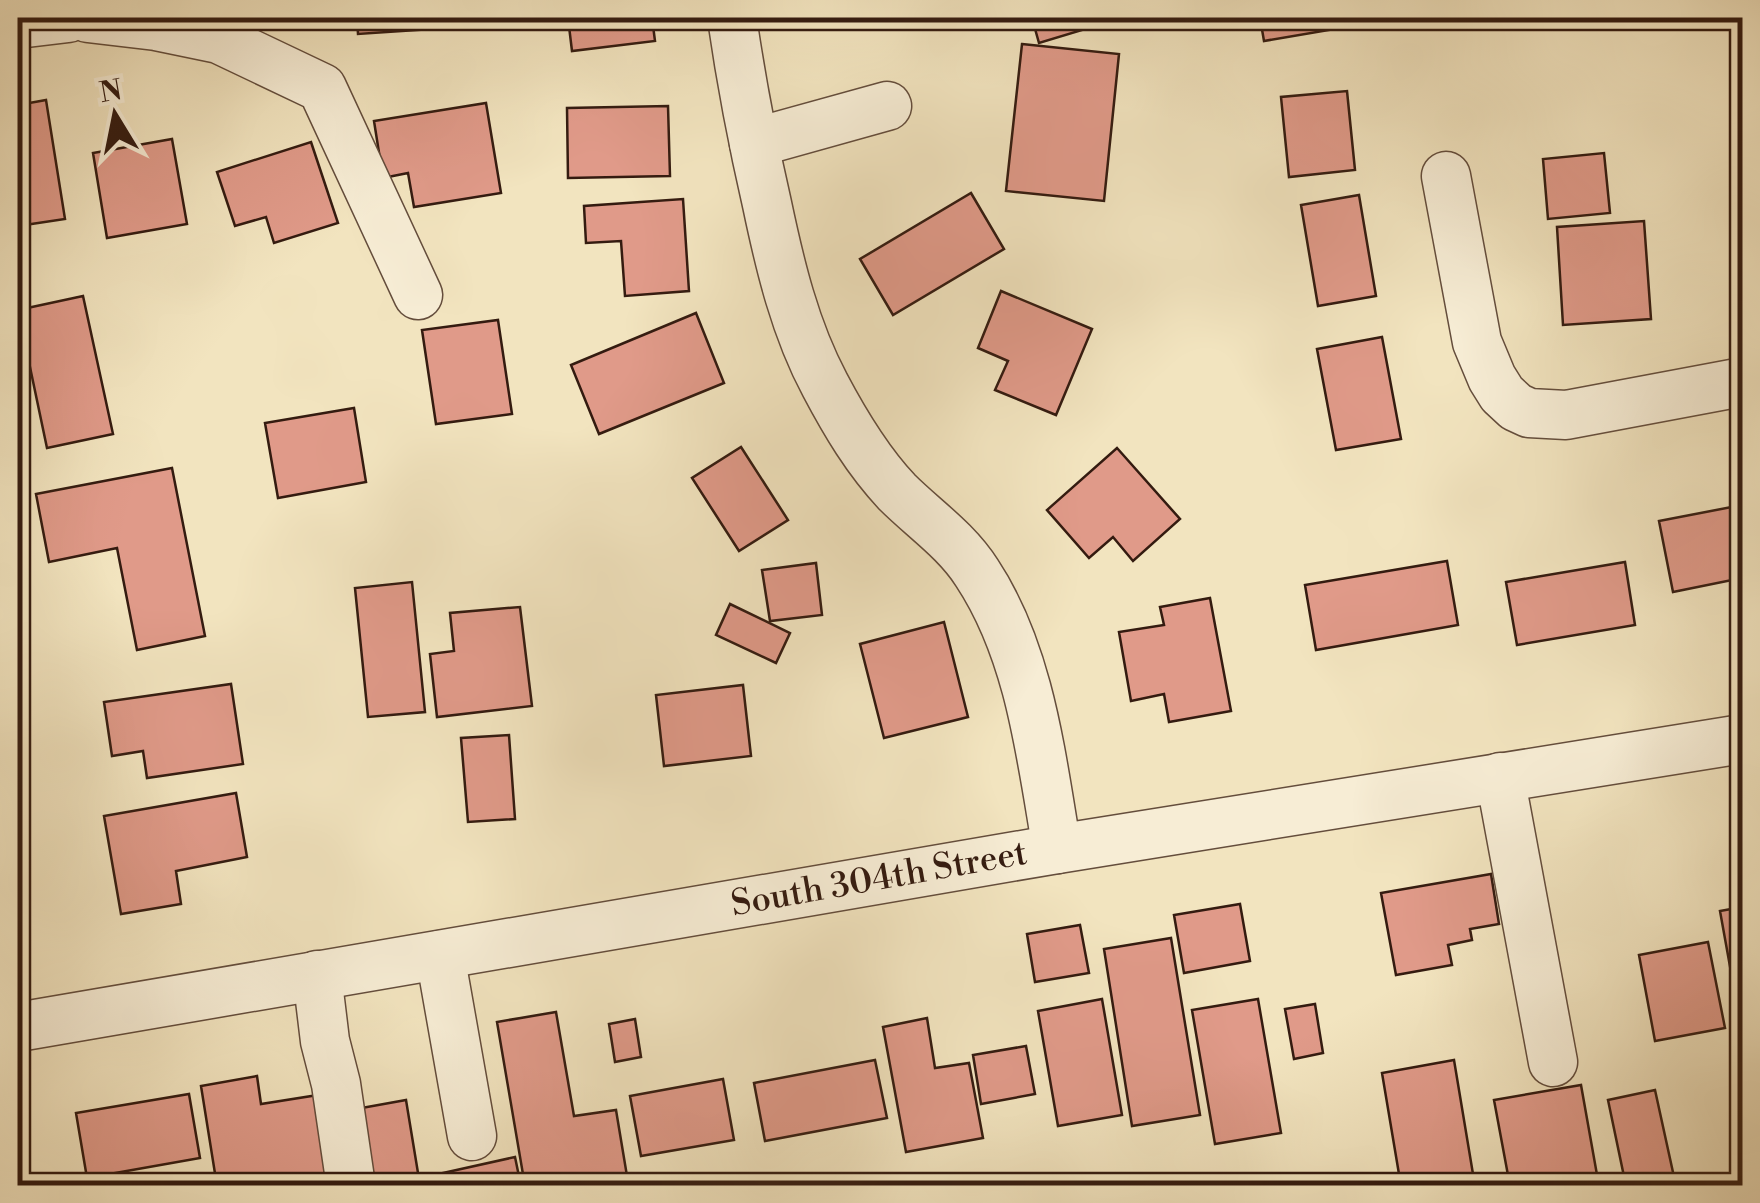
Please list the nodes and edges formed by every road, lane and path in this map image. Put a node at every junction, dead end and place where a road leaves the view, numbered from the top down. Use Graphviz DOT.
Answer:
graph roads {
  1 [pos="68,18"];
  2 [pos="88,18"];
  3 [pos="732,18"];
  4 [pos="18,24"];
  5 [pos="886,106"];
  6 [pos="754,143"];
  7 [pos="1446,176"];
  8 [pos="418,296"];
  9 [pos="1742,382"];
  10 [pos="1742,738"];
  11 [pos="1500,778"];
  12 [pos="1057,848"];
  13 [pos="440,954"];
  14 [pos="317,976"];
  15 [pos="18,1027"];
  16 [pos="1553,1062"];
  17 [pos="472,1136"];
  18 [pos="350,1186"];
  1 -- 4 [label="street"];
  2 -- 8 [label="street"];
  3 -- 6 [label="street"];
  5 -- 6 [label="street"];
  6 -- 12 [label="street"];
  7 -- 9 [label="street"];
  10 -- 11 [label="street, South 304th Street"];
  11 -- 12 [label="street, South 304th Street"];
  11 -- 16 [label="street"];
  12 -- 13 [label="street, South 304th Street"];
  13 -- 14 [label="street, South 304th Street"];
  13 -- 17 [label="street"];
  14 -- 15 [label="street, South 304th Street"];
  14 -- 18 [label="street"];
}
